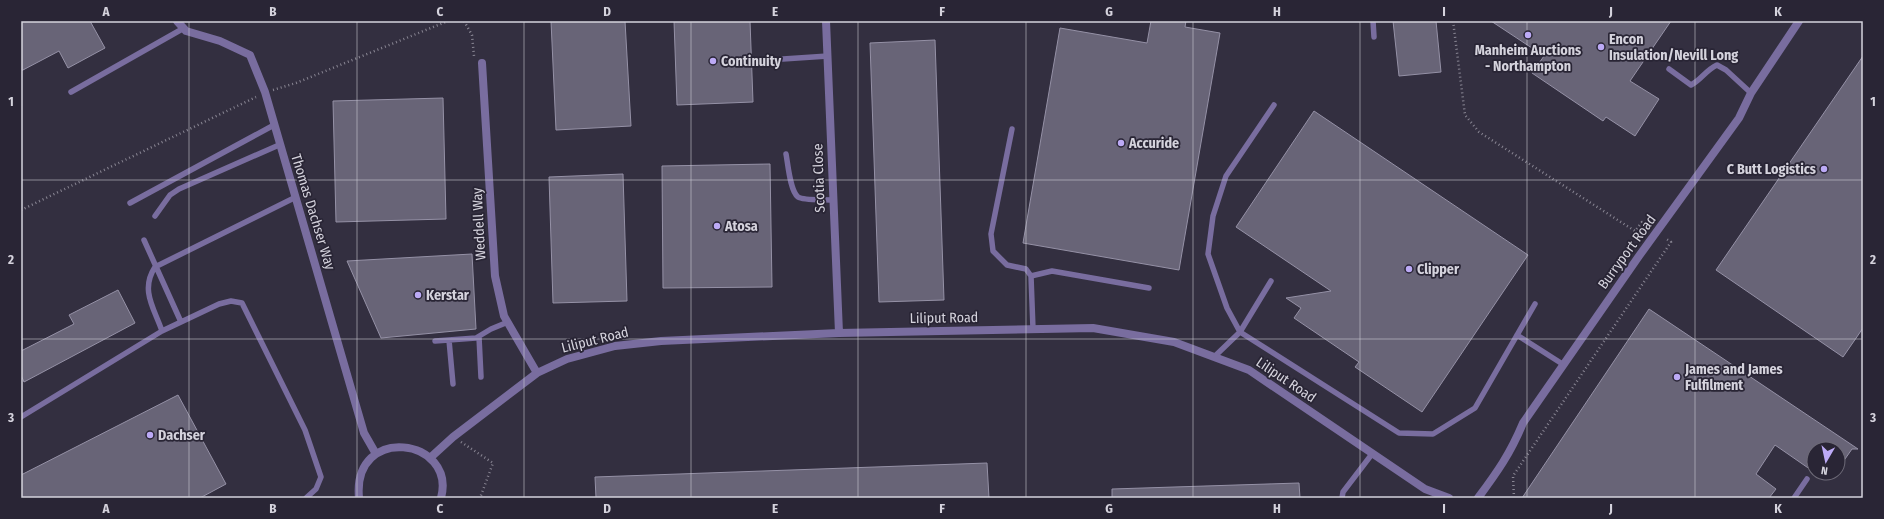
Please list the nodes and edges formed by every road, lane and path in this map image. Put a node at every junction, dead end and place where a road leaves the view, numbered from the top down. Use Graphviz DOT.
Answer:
graph roads {
  1 [pos="177,21"];
  2 [pos="448,21"];
  3 [pos="464,21"];
  4 [pos="826,21"];
  5 [pos="1373,21"];
  6 [pos="1453,21"];
  7 [pos="1799,21"];
  8 [pos="184,28"];
  9 [pos="1374,37"];
  10 [pos="828,56"];
  11 [pos="783,59"];
  12 [pos="482,63"];
  13 [pos="1669,69"];
  14 [pos="71,92"];
  15 [pos="266,92"];
  16 [pos="1750,93"];
  17 [pos="1274,105"];
  18 [pos="274,125"];
  19 [pos="1012,129"];
  20 [pos="280,145"];
  21 [pos="786,154"];
  22 [pos="296,197"];
  23 [pos="833,200"];
  24 [pos="130,203"];
  25 [pos="21,210"];
  26 [pos="155,216"];
  27 [pos="1642,222"];
  28 [pos="144,240"];
  29 [pos="1671,242"];
  30 [pos="156,266"];
  31 [pos="1031,276"];
  32 [pos="1271,282"];
  33 [pos="1149,288"];
  34 [pos="1536,304"];
  35 [pos="181,322"];
  36 [pos="508,322"];
  37 [pos="1033,329"];
  38 [pos="162,331"];
  39 [pos="1240,332"];
  40 [pos="839,333"];
  41 [pos="1517,335"];
  42 [pos="479,337"];
  43 [pos="449,340"];
  44 [pos="435,341"];
  45 [pos="1214,357"];
  46 [pos="1564,365"];
  47 [pos="537,373"];
  48 [pos="481,378"];
  49 [pos="453,384"];
  50 [pos="21,417"];
  51 [pos="453,437"];
  52 [pos="376,454"];
  53 [pos="1372,454"];
  54 [pos="430,458"];
  55 [pos="1807,481"];
  56 [pos="306,498"];
  57 [pos="359,498"];
  58 [pos="441,498"];
  59 [pos="480,498"];
  60 [pos="1342,498"];
  61 [pos="1449,498"];
  62 [pos="1478,498"];
  63 [pos="1514,498"];
  64 [pos="1794,498"];
  1 -- 8 [label="street, Thomas Dachser Way"];
  2 -- 15 [label="path"];
  3 -- 12 [label="path"];
  4 -- 10 [label="street, Scotia Close"];
  5 -- 9 [label="lane"];
  6 -- 27 [label="path"];
  7 -- 16 [label="street, Burryport Road"];
  8 -- 14 [label="lane"];
  8 -- 15 [label="street, Thomas Dachser Way"];
  10 -- 11 [label="lane"];
  10 -- 23 [label="street, Scotia Close"];
  12 -- 36 [label="street, Weddell Way"];
  13 -- 16 [label="lane"];
  15 -- 18 [label="street, Thomas Dachser Way"];
  15 -- 25 [label="path"];
  16 -- 46 [label="street, Burryport Road"];
  17 -- 39 [label="lane"];
  18 -- 20 [label="street, Thomas Dachser Way"];
  18 -- 24 [label="lane"];
  19 -- 31 [label="lane"];
  20 -- 22 [label="street, Thomas Dachser Way"];
  20 -- 26 [label="lane"];
  21 -- 23 [label="lane"];
  22 -- 30 [label="lane"];
  22 -- 52 [label="street, Thomas Dachser Way"];
  23 -- 40 [label="street, Scotia Close"];
  28 -- 30 [label="lane"];
  29 -- 63 [label="path"];
  30 -- 35 [label="lane"];
  30 -- 38 [label="lane"];
  31 -- 33 [label="lane"];
  31 -- 37 [label="lane"];
  32 -- 39 [label="lane"];
  34 -- 41 [label="lane"];
  35 -- 38 [label="lane"];
  35 -- 56 [label="lane"];
  36 -- 42 [label="lane"];
  36 -- 47 [label="street, Weddell Way"];
  37 -- 40 [label="street, Liliput Road"];
  37 -- 45 [label="street, Liliput Road"];
  38 -- 50 [label="lane"];
  39 -- 41 [label="lane"];
  39 -- 45 [label="lane"];
  40 -- 47 [label="street, Liliput Road"];
  41 -- 46 [label="lane"];
  42 -- 43 [label="lane"];
  42 -- 48 [label="lane"];
  43 -- 44 [label="lane"];
  43 -- 49 [label="lane"];
  45 -- 53 [label="street, Liliput Road"];
  46 -- 62 [label="street, Burryport Road"];
  47 -- 51 [label="street, Liliput Road"];
  51 -- 54 [label="street, Liliput Road"];
  51 -- 59 [label="path"];
  52 -- 54 [label="street"];
  52 -- 57 [label="street"];
  53 -- 60 [label="lane"];
  53 -- 61 [label="street, Liliput Road"];
  54 -- 58 [label="street"];
  55 -- 64 [label="lane"];
}
